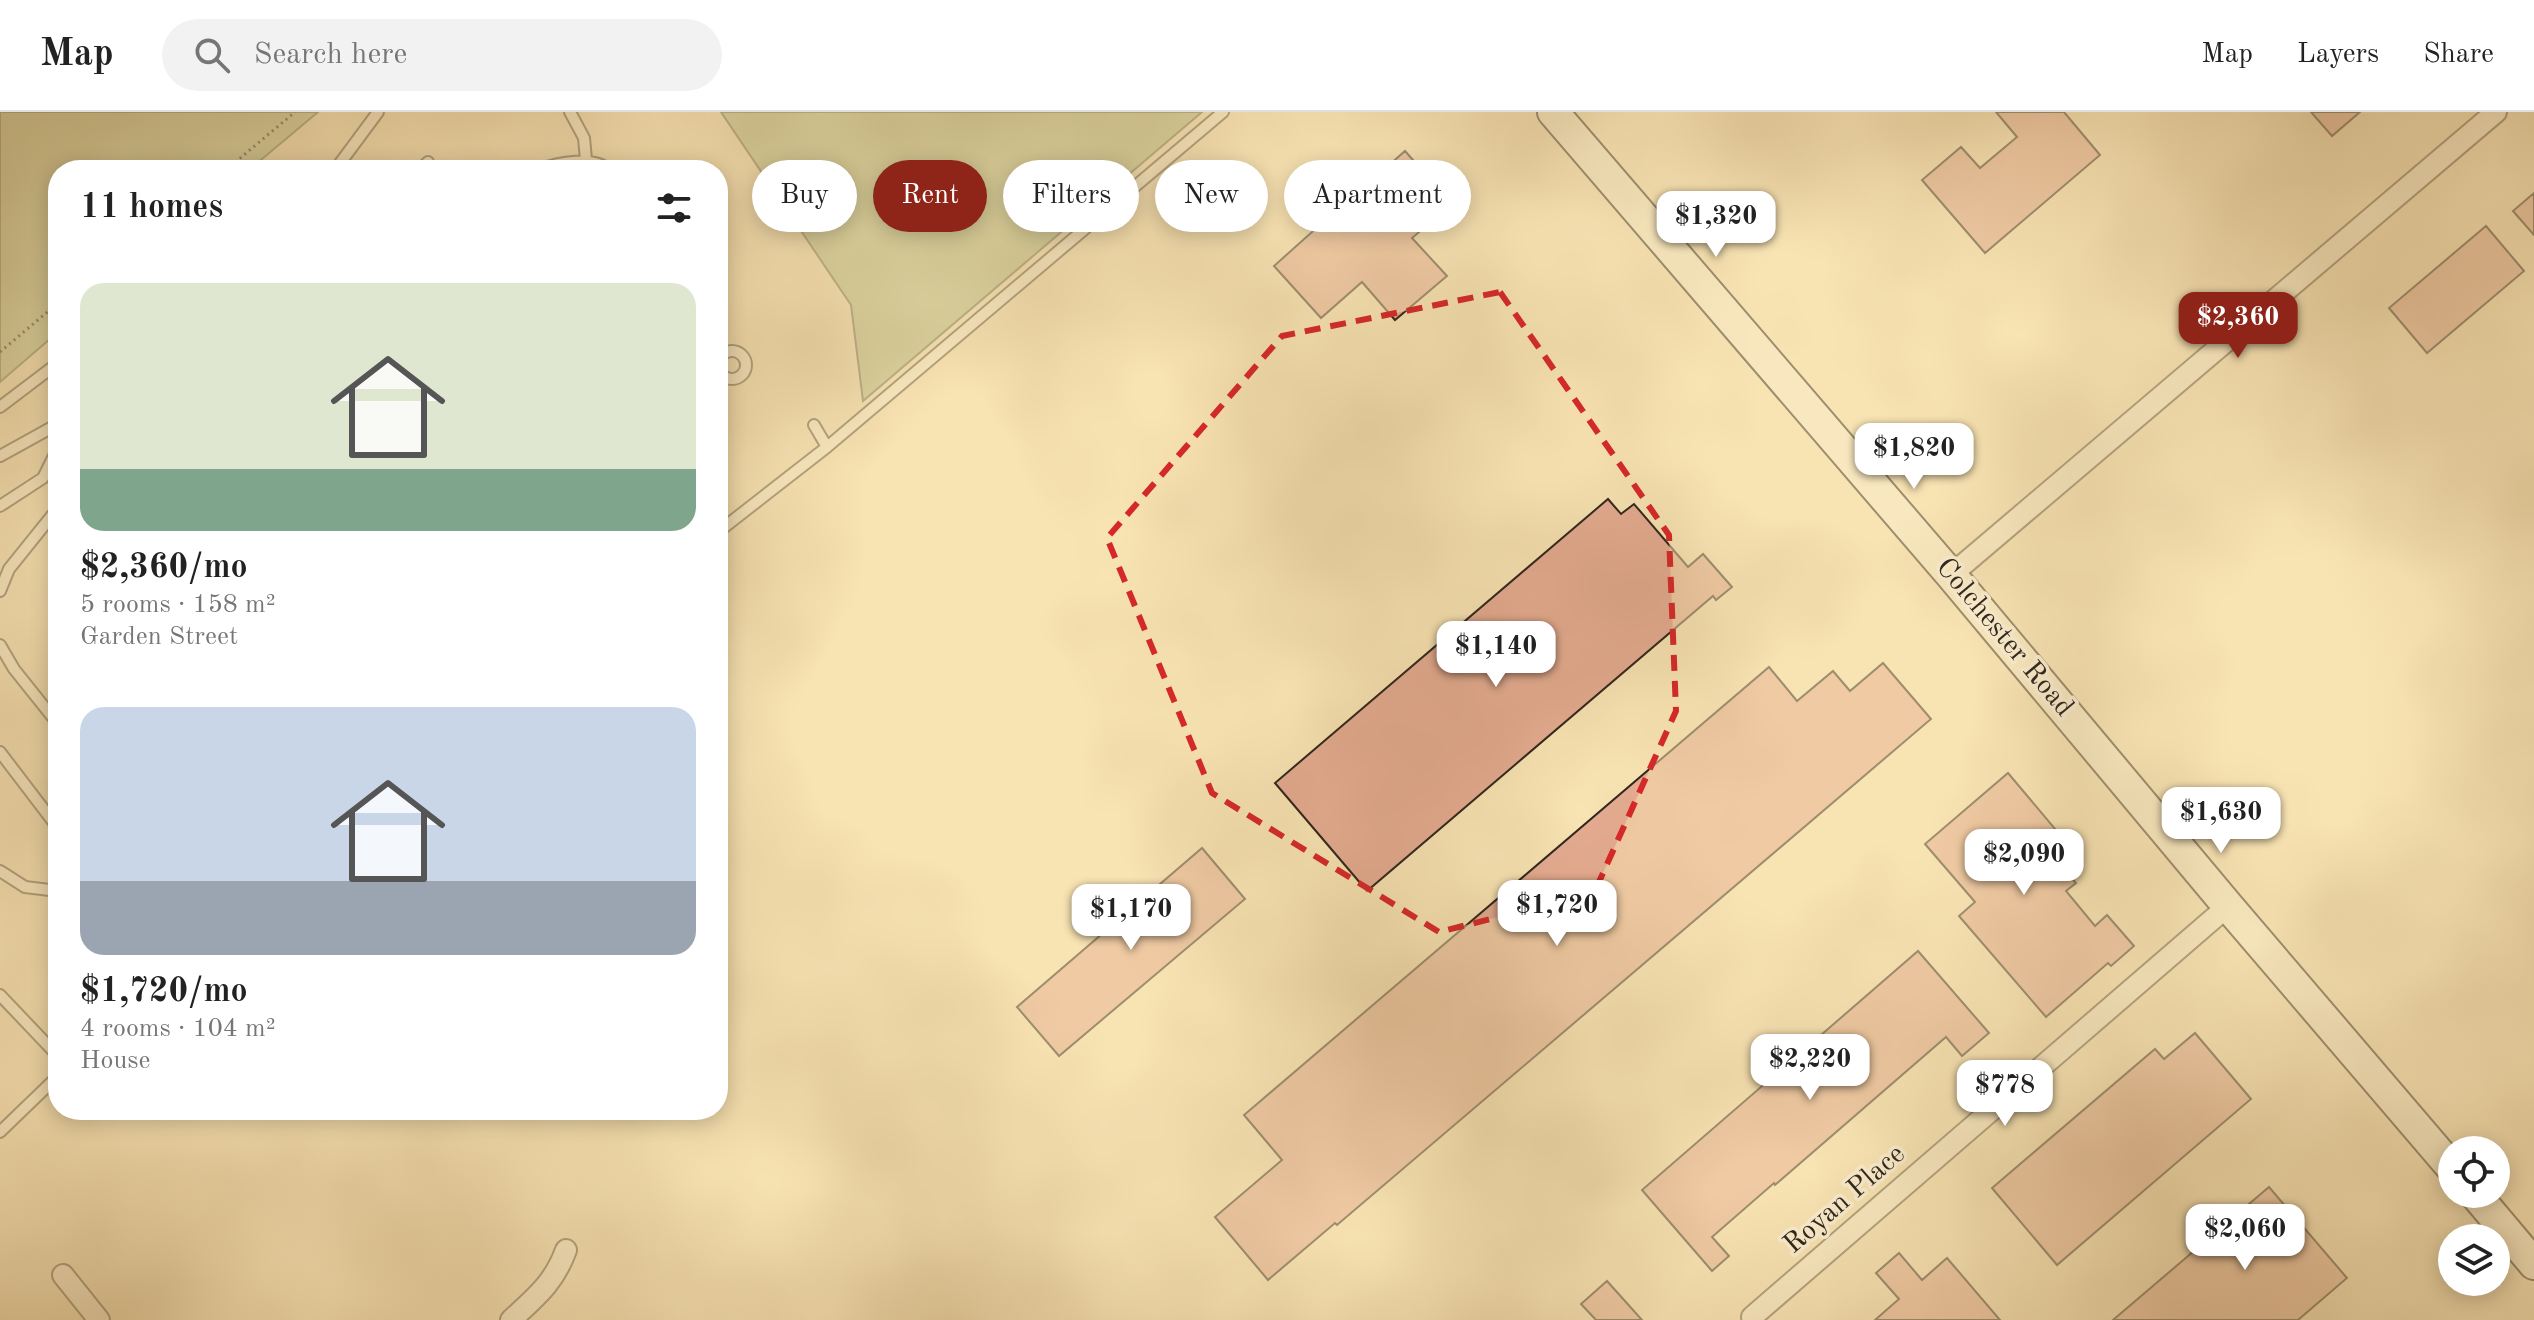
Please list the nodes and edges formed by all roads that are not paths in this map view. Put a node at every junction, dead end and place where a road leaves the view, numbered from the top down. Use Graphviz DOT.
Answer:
graph roads {
  1 [pos="378,112"];
  2 [pos="570,112"];
  3 [pos="1223,112"];
  4 [pos="1553,112"];
  5 [pos="2496,112"];
  6 [pos="342,160"];
  7 [pos="586,160"];
  8 [pos="728,350"];
  9 [pos="48,371"];
  10 [pos="728,378"];
  11 [pos="0,407"];
  12 [pos="814,425"];
  13 [pos="48,430"];
  14 [pos="827,447"];
  15 [pos="0,456"];
  16 [pos="48,468"];
  17 [pos="0,506"];
  18 [pos="48,520"];
  19 [pos="728,524"];
  20 [pos="1951,575"];
  21 [pos="0,591"];
  22 [pos="0,645"];
  23 [pos="48,712"];
  24 [pos="0,752"];
  25 [pos="48,815"];
  26 [pos="0,871"];
  27 [pos="48,890"];
  28 [pos="2228,906"];
  29 [pos="0,995"];
  30 [pos="48,1045"];
  31 [pos="48,1086"];
  32 [pos="0,1132"];
  33 [pos="2438,1152"];
  34 [pos="2487,1208"];
  35 [pos="566,1250"];
  36 [pos="2534,1264"];
  37 [pos="63,1275"];
  38 [pos="1751,1318"];
  39 [pos="99,1320"];
  40 [pos="511,1320"];
  1 -- 6 [label="lane"];
  2 -- 7 [label="lane"];
  3 -- 14 [label="lane"];
  4 -- 20 [label="main road, Colchester Road"];
  5 -- 20 [label="street"];
  8 -- 10 [label="lane"];
  9 -- 11 [label="lane"];
  12 -- 14 [label="lane"];
  13 -- 15 [label="lane"];
  14 -- 19 [label="lane"];
  16 -- 17 [label="lane"];
  18 -- 21 [label="lane"];
  20 -- 28 [label="main road, Colchester Road"];
  22 -- 23 [label="lane"];
  24 -- 25 [label="lane"];
  26 -- 27 [label="lane"];
  28 -- 33 [label="main road, Colchester Road"];
  28 -- 38 [label="street, Royan Place"];
  29 -- 30 [label="lane"];
  31 -- 32 [label="lane"];
  34 -- 36 [label="main road"];
  35 -- 40 [label="street"];
  37 -- 39 [label="street"];
}
